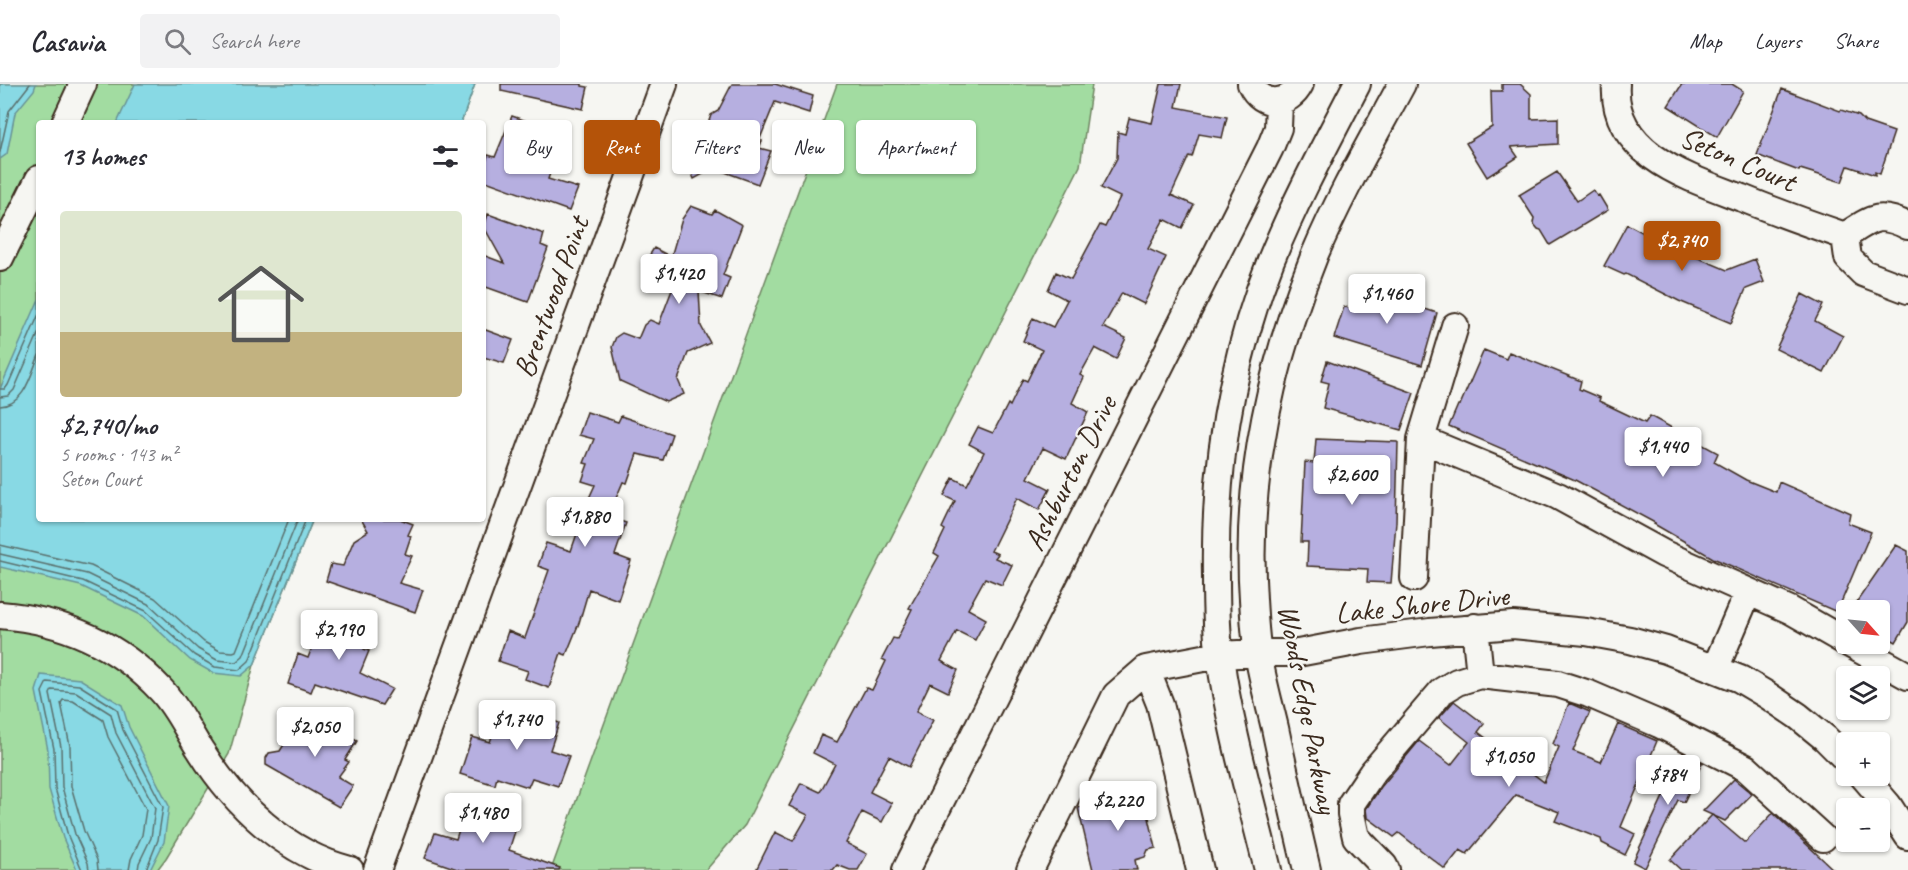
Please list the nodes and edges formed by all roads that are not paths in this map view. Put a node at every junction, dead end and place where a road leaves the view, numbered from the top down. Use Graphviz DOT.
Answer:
graph roads {
  1 [pos="83,84"];
  2 [pos="664,84"];
  3 [pos="1251,84"];
  4 [pos="1300,84"];
  5 [pos="1357,84"];
  6 [pos="1402,84"];
  7 [pos="1616,84"];
  8 [pos="1279,102"];
  9 [pos="66,120"];
  10 [pos="36,184"];
  11 [pos="1908,226"];
  12 [pos="1845,236"];
  13 [pos="3,245"];
  14 [pos="1908,290"];
  15 [pos="1455,326"];
  16 [pos="1421,439"];
  17 [pos="1414,578"];
  18 [pos="1748,592"];
  19 [pos="0,615"];
  20 [pos="1475,627"];
  21 [pos="1836,636"];
  22 [pos="1258,653"];
  23 [pos="1868,654"];
  24 [pos="1220,655"];
  25 [pos="1146,669"];
  26 [pos="1715,669"];
  27 [pos="1480,675"];
  28 [pos="1908,676"];
  29 [pos="1836,749"];
  30 [pos="1872,786"];
  31 [pos="1908,836"];
  32 [pos="1823,838"];
  33 [pos="350,870"];
  34 [pos="377,870"];
  35 [pos="906,870"];
  36 [pos="1030,870"];
  37 [pos="1200,870"];
  38 [pos="1268,870"];
  39 [pos="1307,870"];
  40 [pos="1386,870"];
  1 -- 9 [label="street"];
  2 -- 34 [label="street, Brentwood Point"];
  3 -- 8 [label="street"];
  4 -- 8 [label="street"];
  5 -- 24 [label="street"];
  6 -- 22 [label="street, Woods Edge Parkway"];
  7 -- 12 [label="street, Seton Court"];
  8 -- 35 [label="street, Ashburton Drive"];
  10 -- 13 [label="street"];
  11 -- 12 [label="street"];
  12 -- 14 [label="street"];
  15 -- 16 [label="street"];
  16 -- 17 [label="street"];
  16 -- 18 [label="street"];
  18 -- 21 [label="street"];
  18 -- 26 [label="street"];
  19 -- 33 [label="street"];
  20 -- 22 [label="street, Lake Shore Drive"];
  20 -- 26 [label="street, Lake Shore Drive"];
  20 -- 27 [label="street"];
  22 -- 24 [label="street, Lake Shore Drive"];
  22 -- 39 [label="street, Woods Edge Parkway"];
  23 -- 28 [label="street"];
  24 -- 25 [label="street, Lake Shore Drive"];
  24 -- 38 [label="street"];
  25 -- 36 [label="street"];
  25 -- 37 [label="street"];
  26 -- 29 [label="street, Lake Shore Drive"];
  27 -- 32 [label="street"];
  27 -- 40 [label="street"];
  30 -- 31 [label="street"];
}
